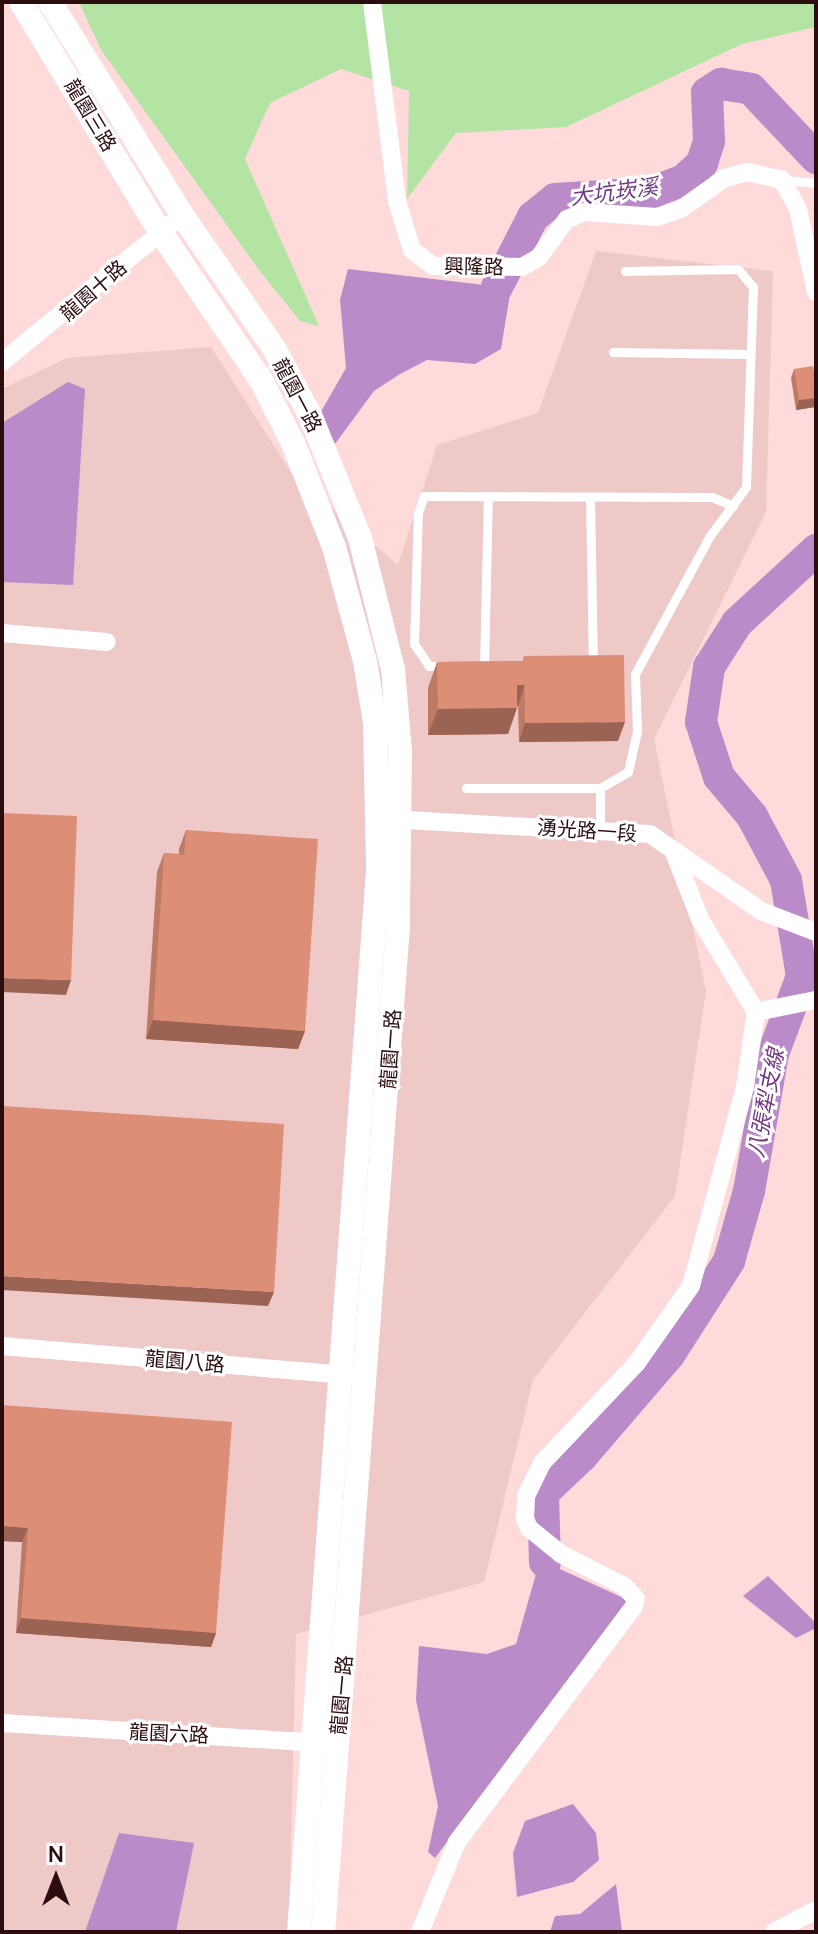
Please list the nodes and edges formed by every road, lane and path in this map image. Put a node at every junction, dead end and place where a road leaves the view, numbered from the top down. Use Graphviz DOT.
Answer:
graph roads {
  1 [pos="21,2"];
  2 [pos="50,2"];
  3 [pos="372,2"];
  4 [pos="782,180"];
  5 [pos="814,183"];
  6 [pos="182,215"];
  7 [pos="159,230"];
  8 [pos="625,271"];
  9 [pos="816,292"];
  10 [pos="613,352"];
  11 [pos="750,354"];
  12 [pos="2,362"];
  13 [pos="488,497"];
  14 [pos="590,497"];
  15 [pos="733,506"];
  16 [pos="2,633"];
  17 [pos="107,642"];
  18 [pos="577,665"];
  19 [pos="593,665"];
  20 [pos="456,667"];
  21 [pos="470,667"];
  22 [pos="484,667"];
  23 [pos="499,667"];
  24 [pos="607,668"];
  25 [pos="621,671"];
  26 [pos="635,674"];
  27 [pos="466,788"];
  28 [pos="600,788"];
  29 [pos="390,819"];
  30 [pos="600,829"];
  31 [pos="673,850"];
  32 [pos="816,932"];
  33 [pos="816,1000"];
  34 [pos="756,1012"];
  35 [pos="2,1346"];
  36 [pos="339,1375"];
  37 [pos="367,1376"];
  38 [pos="2,1723"];
  39 [pos="312,1742"];
  40 [pos="337,1743"];
  41 [pos="816,1910"];
  42 [pos="299,1932"];
  43 [pos="323,1932"];
  44 [pos="420,1932"];
  45 [pos="774,1932"];
  1 -- 7 [label="street, 龍園三路"];
  2 -- 6 [label="street, 龍園三路"];
  3 -- 4 [label="street, 興隆路"];
  4 -- 5 [label="lane"];
  4 -- 9 [label="street"];
  6 -- 7 [label="street, 龍園十路"];
  6 -- 29 [label="street, 龍園一路"];
  7 -- 12 [label="street, 龍園十路"];
  7 -- 29 [label="street, 龍園一路"];
  8 -- 11 [label="lane"];
  10 -- 11 [label="lane"];
  11 -- 15 [label="lane"];
  13 -- 14 [label="lane"];
  13 -- 20 [label="lane"];
  13 -- 22 [label="lane"];
  14 -- 15 [label="lane"];
  14 -- 19 [label="lane"];
  15 -- 26 [label="lane"];
  16 -- 17 [label="street"];
  18 -- 19 [label="lane"];
  19 -- 24 [label="lane"];
  21 -- 22 [label="lane"];
  22 -- 23 [label="lane"];
  25 -- 26 [label="lane"];
  26 -- 28 [label="lane"];
  27 -- 28 [label="lane"];
  28 -- 30 [label="lane"];
  29 -- 30 [label="street, 湧光路一段"];
  29 -- 36 [label="street, 龍園一路"];
  29 -- 37 [label="street, 龍園一路"];
  30 -- 31 [label="street, 湧光路一段"];
  31 -- 32 [label="street, 湧光路一段"];
  31 -- 34 [label="street"];
  33 -- 34 [label="street"];
  34 -- 44 [label="street"];
  35 -- 36 [label="street, 龍園八路"];
  36 -- 37 [label="street, 龍園八路"];
  36 -- 39 [label="street, 龍園一路"];
  37 -- 40 [label="street, 龍園一路"];
  38 -- 39 [label="street, 龍園六路"];
  39 -- 40 [label="street, 龍園六路"];
  39 -- 42 [label="street, 龍園一路"];
  40 -- 43 [label="street, 龍園一路"];
  41 -- 45 [label="street"];
}
